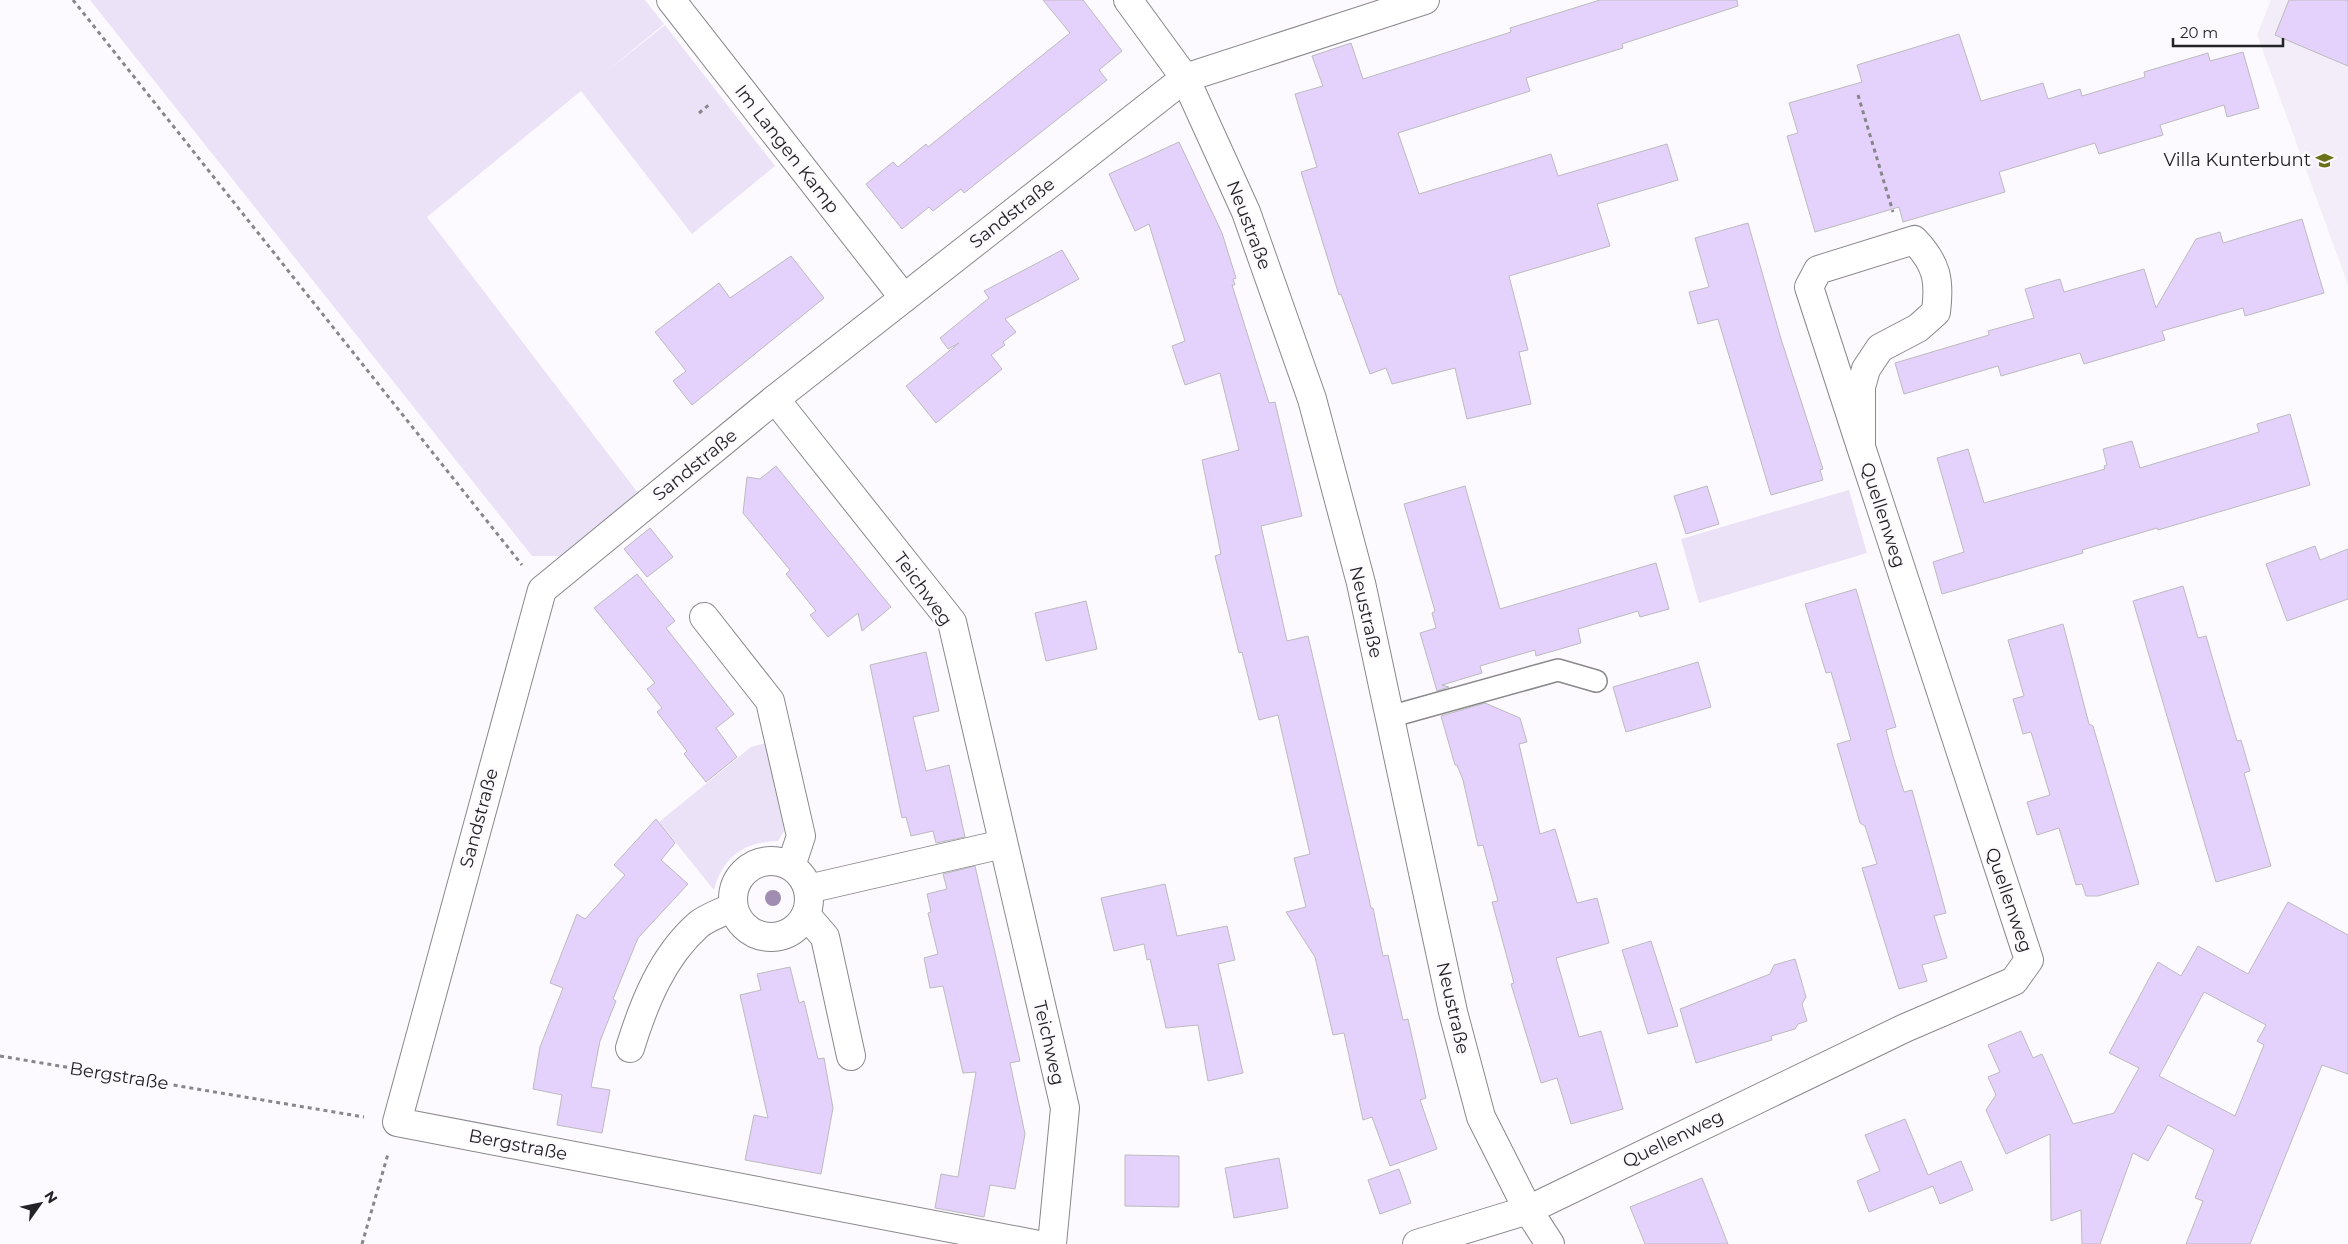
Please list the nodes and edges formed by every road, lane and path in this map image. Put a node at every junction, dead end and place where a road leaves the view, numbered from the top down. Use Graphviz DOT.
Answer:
graph roads {
  1 [pos="73,0"];
  2 [pos="671,0"];
  3 [pos="1128,0"];
  4 [pos="1425,0"];
  5 [pos="1185,78"];
  6 [pos="1858,95"];
  7 [pos="1902,244"];
  8 [pos="904,298"];
  9 [pos="775,399"];
  10 [pos="1861,447"];
  11 [pos="542,590"];
  12 [pos="704,617"];
  13 [pos="1596,682"];
  14 [pos="1390,716"];
  15 [pos="1002,844"];
  16 [pos="791,866"];
  17 [pos="807,902"];
  18 [pos="732,907"];
  19 [pos="630,1048"];
  20 [pos="0,1056"];
  21 [pos="851,1056"];
  22 [pos="397,1122"];
  23 [pos="1528,1210"];
  24 [pos="362,1244"];
  25 [pos="1034,1244"];
  26 [pos="1052,1244"];
  27 [pos="1417,1244"];
  28 [pos="1550,1244"];
  1 -- 11 [label="path"];
  2 -- 8 [label="street, Im Langen Kamp"];
  3 -- 5 [label="street, Neustraße"];
  4 -- 5 [label="street, Sandstraße"];
  5 -- 8 [label="street, Sandstraße"];
  5 -- 14 [label="street, Neustraße"];
  6 -- 7 [label="path"];
  7 -- 10 [label="street, Quellenweg"];
  7 -- 10 [label="street, Quellenweg"];
  8 -- 9 [label="street, Sandstraße"];
  9 -- 11 [label="street, Sandstraße"];
  9 -- 15 [label="street, Teichweg"];
  10 -- 23 [label="street, Quellenweg"];
  11 -- 22 [label="street, Sandstraße"];
  12 -- 16 [label="street"];
  13 -- 14 [label="lane"];
  14 -- 23 [label="street, Neustraße"];
  15 -- 17 [label="street"];
  15 -- 26 [label="street, Teichweg"];
  16 -- 17 [label="street"];
  16 -- 18 [label="street"];
  17 -- 18 [label="street"];
  17 -- 21 [label="street"];
  18 -- 19 [label="street"];
  20 -- 22 [label="path, Bergstraße"];
  22 -- 24 [label="path"];
  22 -- 25 [label="street, Bergstraße"];
  23 -- 27 [label="street"];
  23 -- 28 [label="street, Neustraße"];
}
